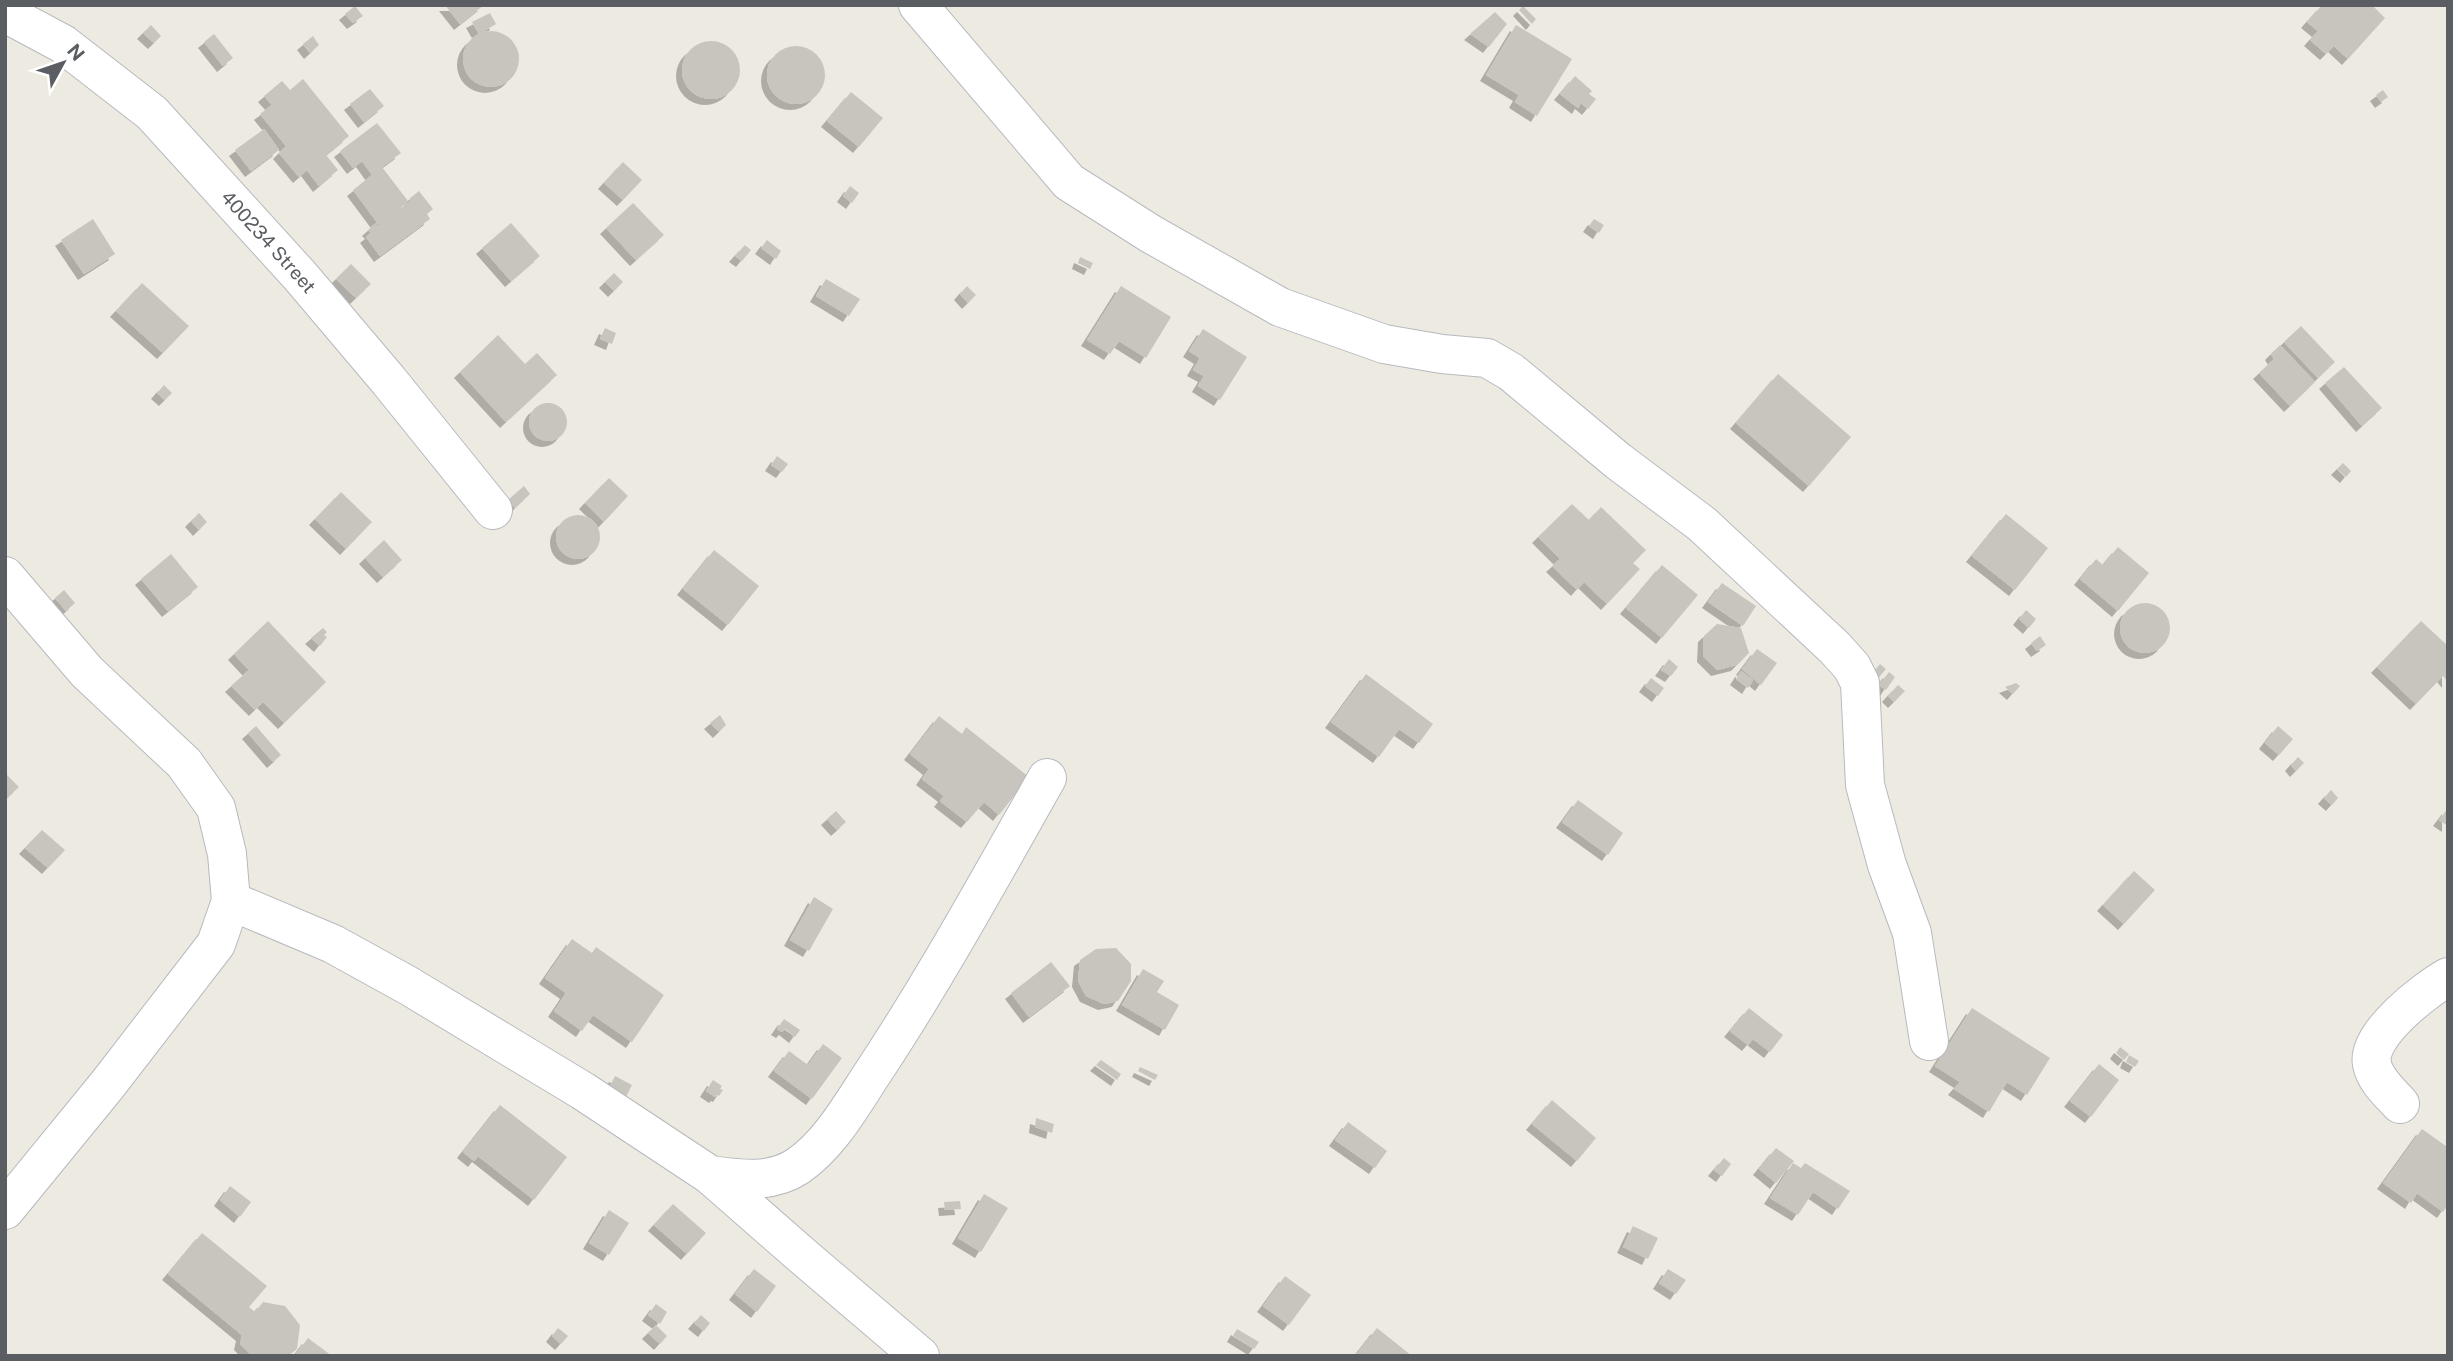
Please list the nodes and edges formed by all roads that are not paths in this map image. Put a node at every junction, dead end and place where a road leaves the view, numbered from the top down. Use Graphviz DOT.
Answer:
graph roads {
  1 [pos="918,5"];
  2 [pos="5,13"];
  3 [pos="493,510"];
  4 [pos="5,576"];
  5 [pos="1047,778"];
  6 [pos="231,901"];
  7 [pos="2448,977"];
  8 [pos="1929,1041"];
  9 [pos="2400,1104"];
  10 [pos="710,1175"];
  11 [pos="5,1210"];
  12 [pos="920,1356"];
  1 -- 8 [label="street"];
  2 -- 3 [label="street, 400234 Street"];
  4 -- 6 [label="street"];
  5 -- 10 [label="street"];
  6 -- 10 [label="street"];
  6 -- 11 [label="street"];
  7 -- 9 [label="street"];
  10 -- 12 [label="street"];
}
